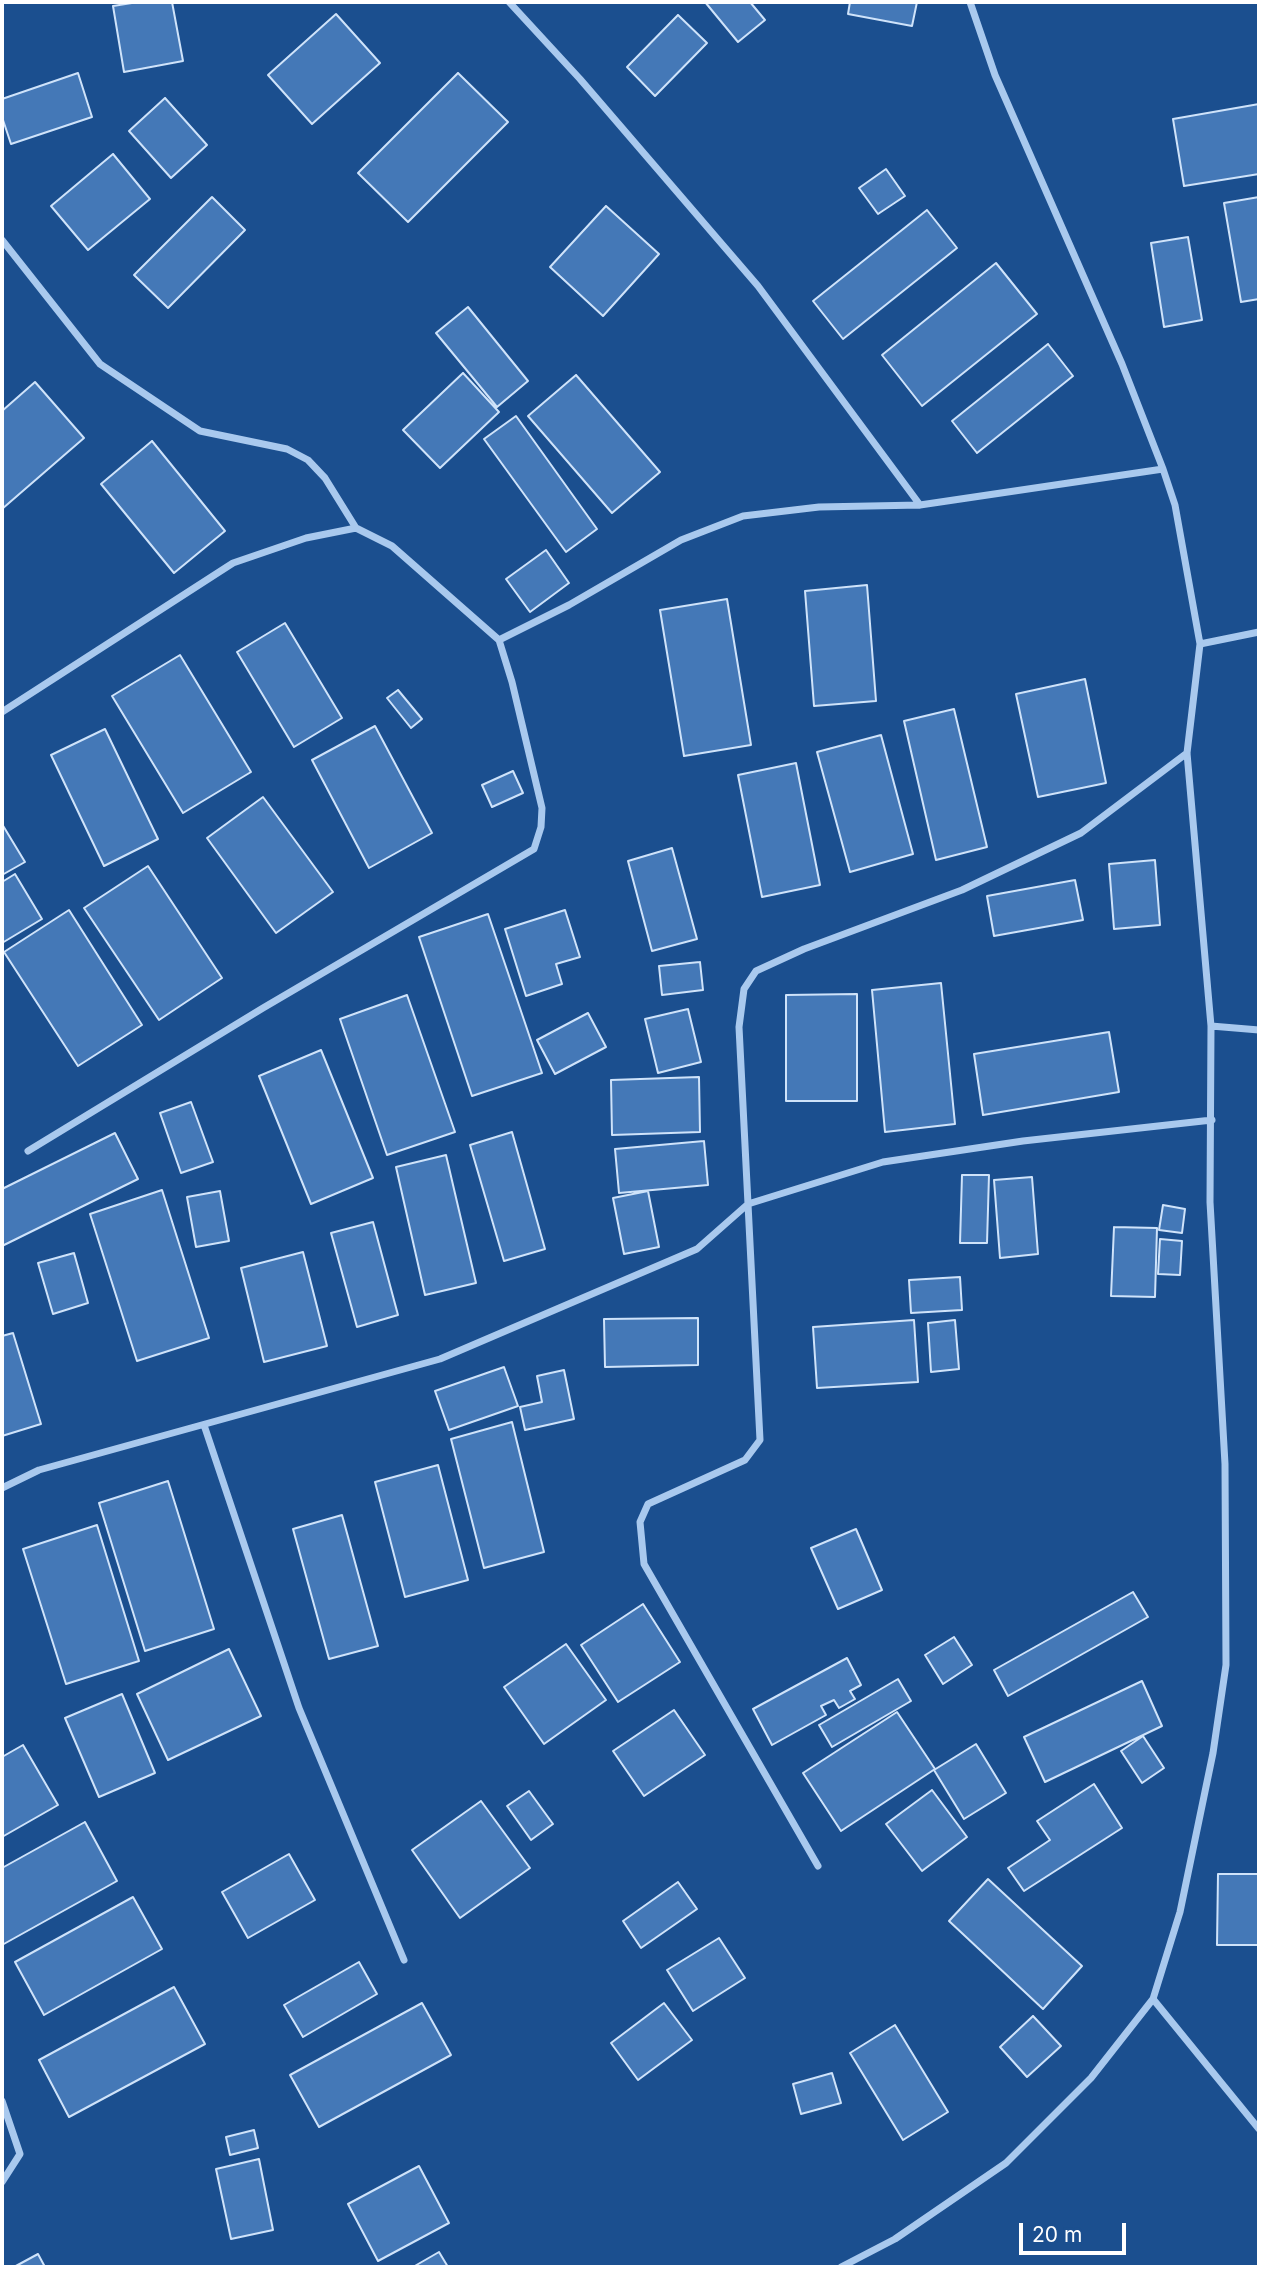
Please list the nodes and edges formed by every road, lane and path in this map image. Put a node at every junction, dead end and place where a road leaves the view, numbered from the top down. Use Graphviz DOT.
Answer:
graph roads {
  1 [pos="509,2"];
  2 [pos="970,2"];
  3 [pos="2,240"];
  4 [pos="1163,469"];
  5 [pos="920,505"];
  6 [pos="356,528"];
  7 [pos="1259,632"];
  8 [pos="499,640"];
  9 [pos="1200,644"];
  10 [pos="2,712"];
  11 [pos="1187,752"];
  12 [pos="1211,1027"];
  13 [pos="1259,1030"];
  14 [pos="1212,1120"];
  15 [pos="28,1152"];
  16 [pos="748,1204"];
  17 [pos="204,1425"];
  18 [pos="2,1488"];
  19 [pos="818,1866"];
  20 [pos="404,1960"];
  21 [pos="1153,1999"];
  22 [pos="2,2101"];
  23 [pos="1259,2129"];
  24 [pos="2,2182"];
  25 [pos="841,2267"];
  1 -- 5 [label="street"];
  2 -- 4 [label="street"];
  3 -- 6 [label="street"];
  4 -- 5 [label="street"];
  4 -- 9 [label="street"];
  5 -- 8 [label="street"];
  6 -- 8 [label="street"];
  6 -- 10 [label="street"];
  7 -- 9 [label="street"];
  8 -- 15 [label="street"];
  9 -- 11 [label="street"];
  11 -- 12 [label="street"];
  11 -- 16 [label="street"];
  12 -- 13 [label="street"];
  12 -- 14 [label="street"];
  14 -- 16 [label="street"];
  14 -- 21 [label="street"];
  16 -- 17 [label="street"];
  16 -- 19 [label="street"];
  17 -- 18 [label="street"];
  17 -- 20 [label="street"];
  21 -- 23 [label="street"];
  21 -- 25 [label="street"];
  22 -- 24 [label="street"];
}
